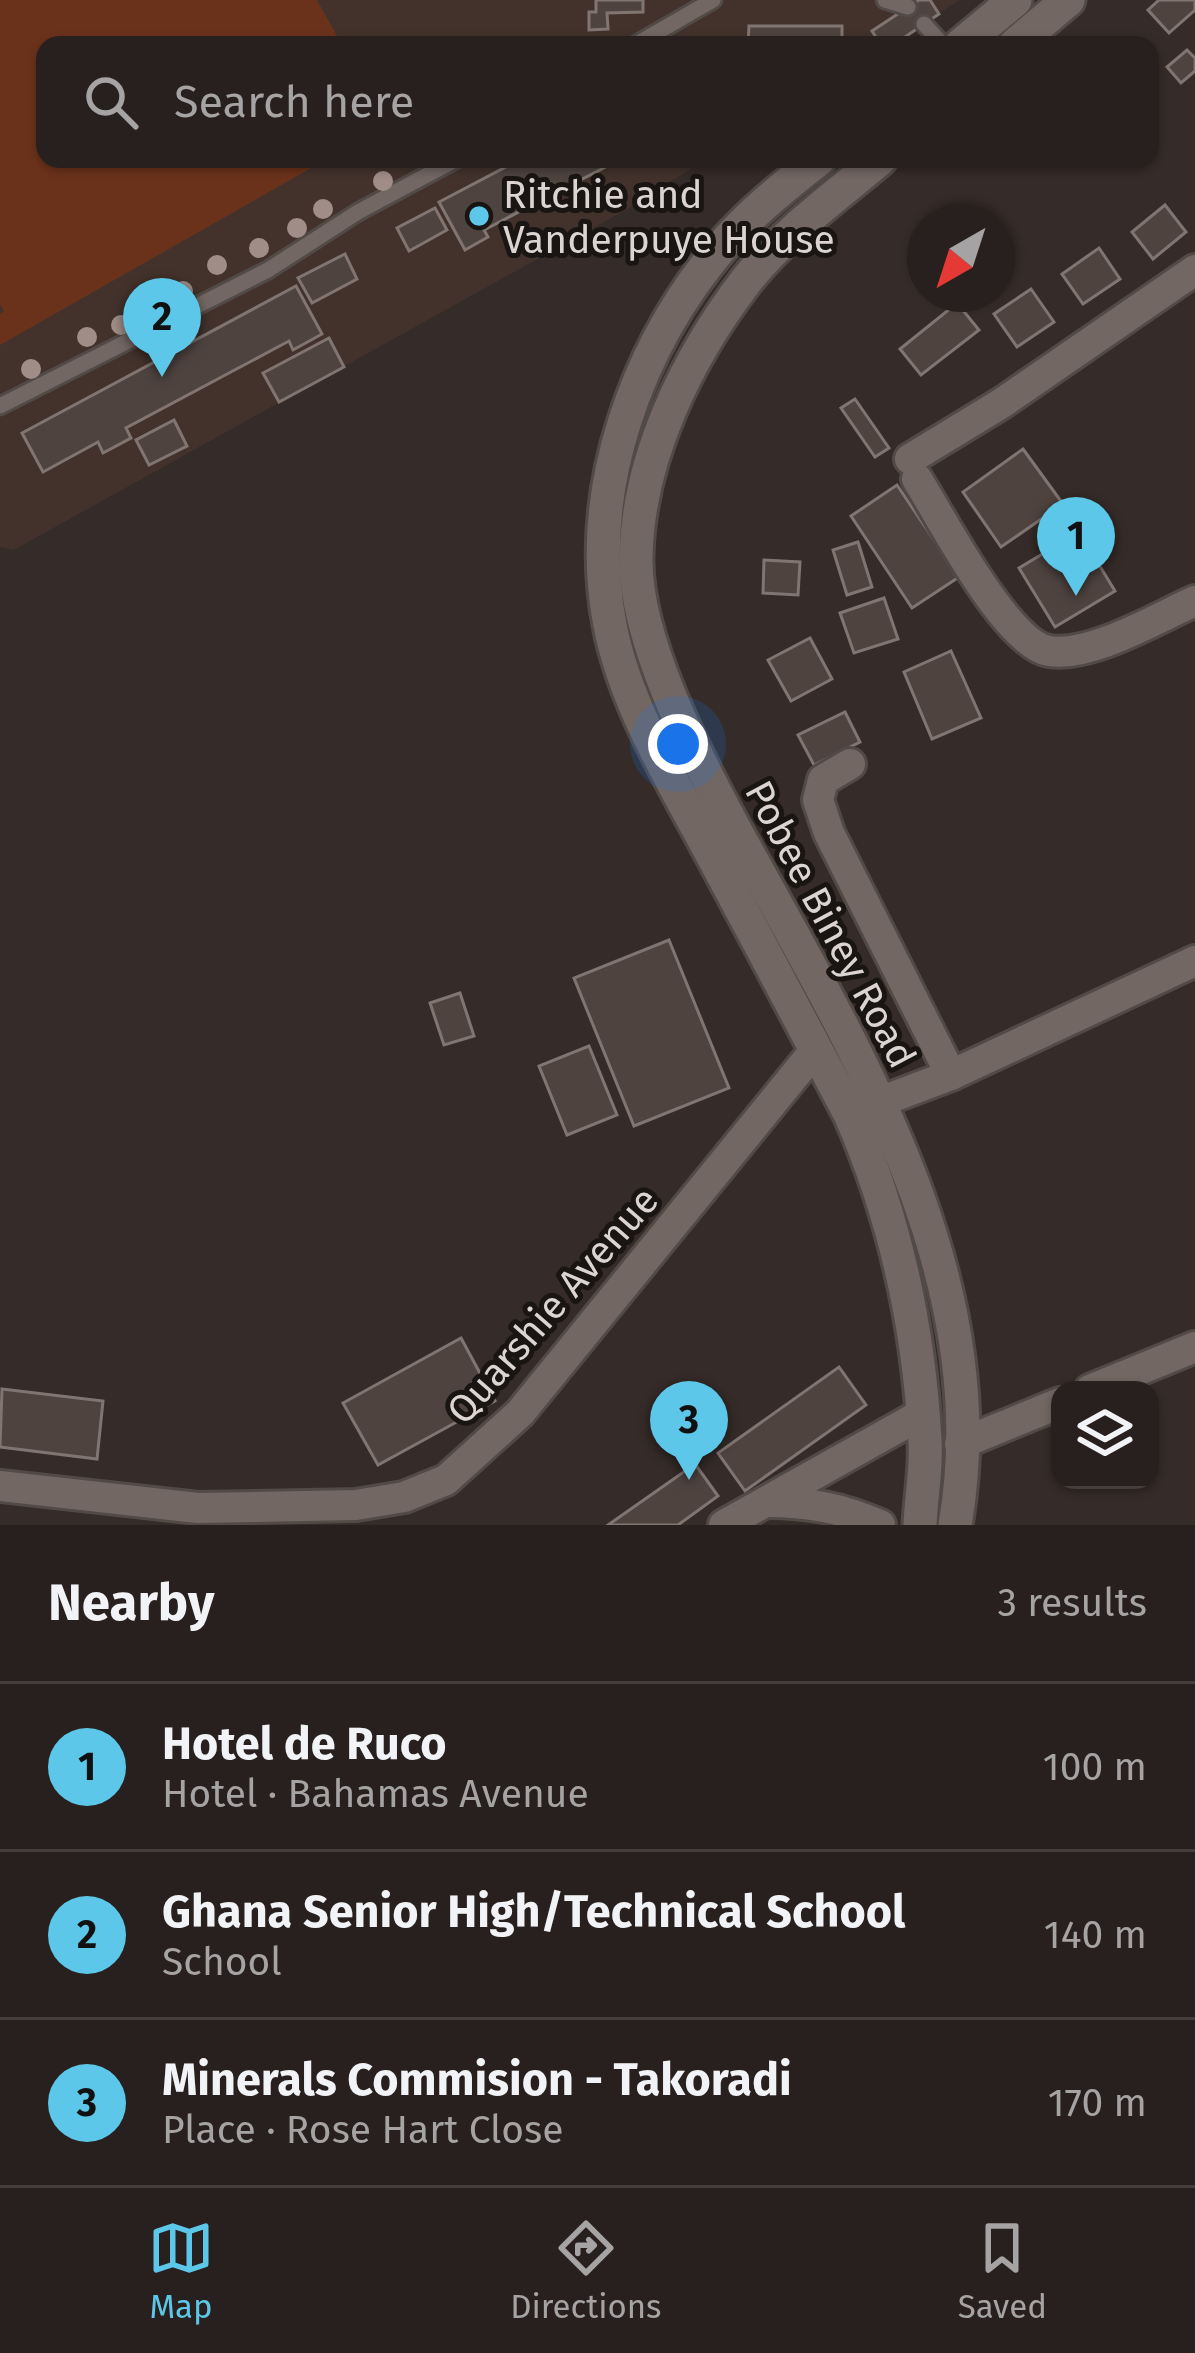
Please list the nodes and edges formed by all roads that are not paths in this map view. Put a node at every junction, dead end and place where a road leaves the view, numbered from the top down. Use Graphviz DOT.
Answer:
graph roads {
  1 [pos="713,0"];
  2 [pos="885,0"];
  3 [pos="1015,0"];
  4 [pos="1068,0"];
  5 [pos="908,7"];
  6 [pos="925,24"];
  7 [pos="651,36"];
  8 [pos="935,36"];
  9 [pos="972,36"];
  10 [pos="1026,36"];
  11 [pos="440,168"];
  12 [pos="808,168"];
  13 [pos="869,168"];
  14 [pos="1195,270"];
  15 [pos="0,406"];
  16 [pos="1195,601"];
  17 [pos="850,764"];
  18 [pos="1195,961"];
  19 [pos="816,1049"];
  20 [pos="951,1075"];
  21 [pos="878,1103"];
  22 [pos="1195,1347"];
  23 [pos="1112,1381"];
  24 [pos="1051,1406"];
  25 [pos="922,1414"];
  26 [pos="960,1444"];
  27 [pos="0,1486"];
  28 [pos="760,1502"];
  29 [pos="724,1525"];
  30 [pos="880,1525"];
  31 [pos="920,1525"];
  32 [pos="955,1525"];
  1 -- 7 [label="lane"];
  2 -- 5 [label="lane"];
  3 -- 9 [label="street"];
  4 -- 10 [label="street"];
  6 -- 8 [label="lane"];
  11 -- 15 [label="lane"];
  12 -- 19 [label="street, Pobee Biney Road"];
  13 -- 21 [label="street, Pobee Biney Road"];
  14 -- 16 [label="street"];
  17 -- 20 [label="street"];
  18 -- 20 [label="street"];
  19 -- 25 [label="street, Pobee Biney Road"];
  19 -- 27 [label="street, Quarshie Avenue"];
  20 -- 21 [label="street"];
  21 -- 26 [label="street, Pobee Biney Road"];
  22 -- 23 [label="street"];
  24 -- 26 [label="street"];
  25 -- 28 [label="street"];
  25 -- 31 [label="street, Pobee Biney Road"];
  26 -- 32 [label="street, Pobee Biney Road"];
  28 -- 29 [label="street"];
  28 -- 30 [label="street"];
}
